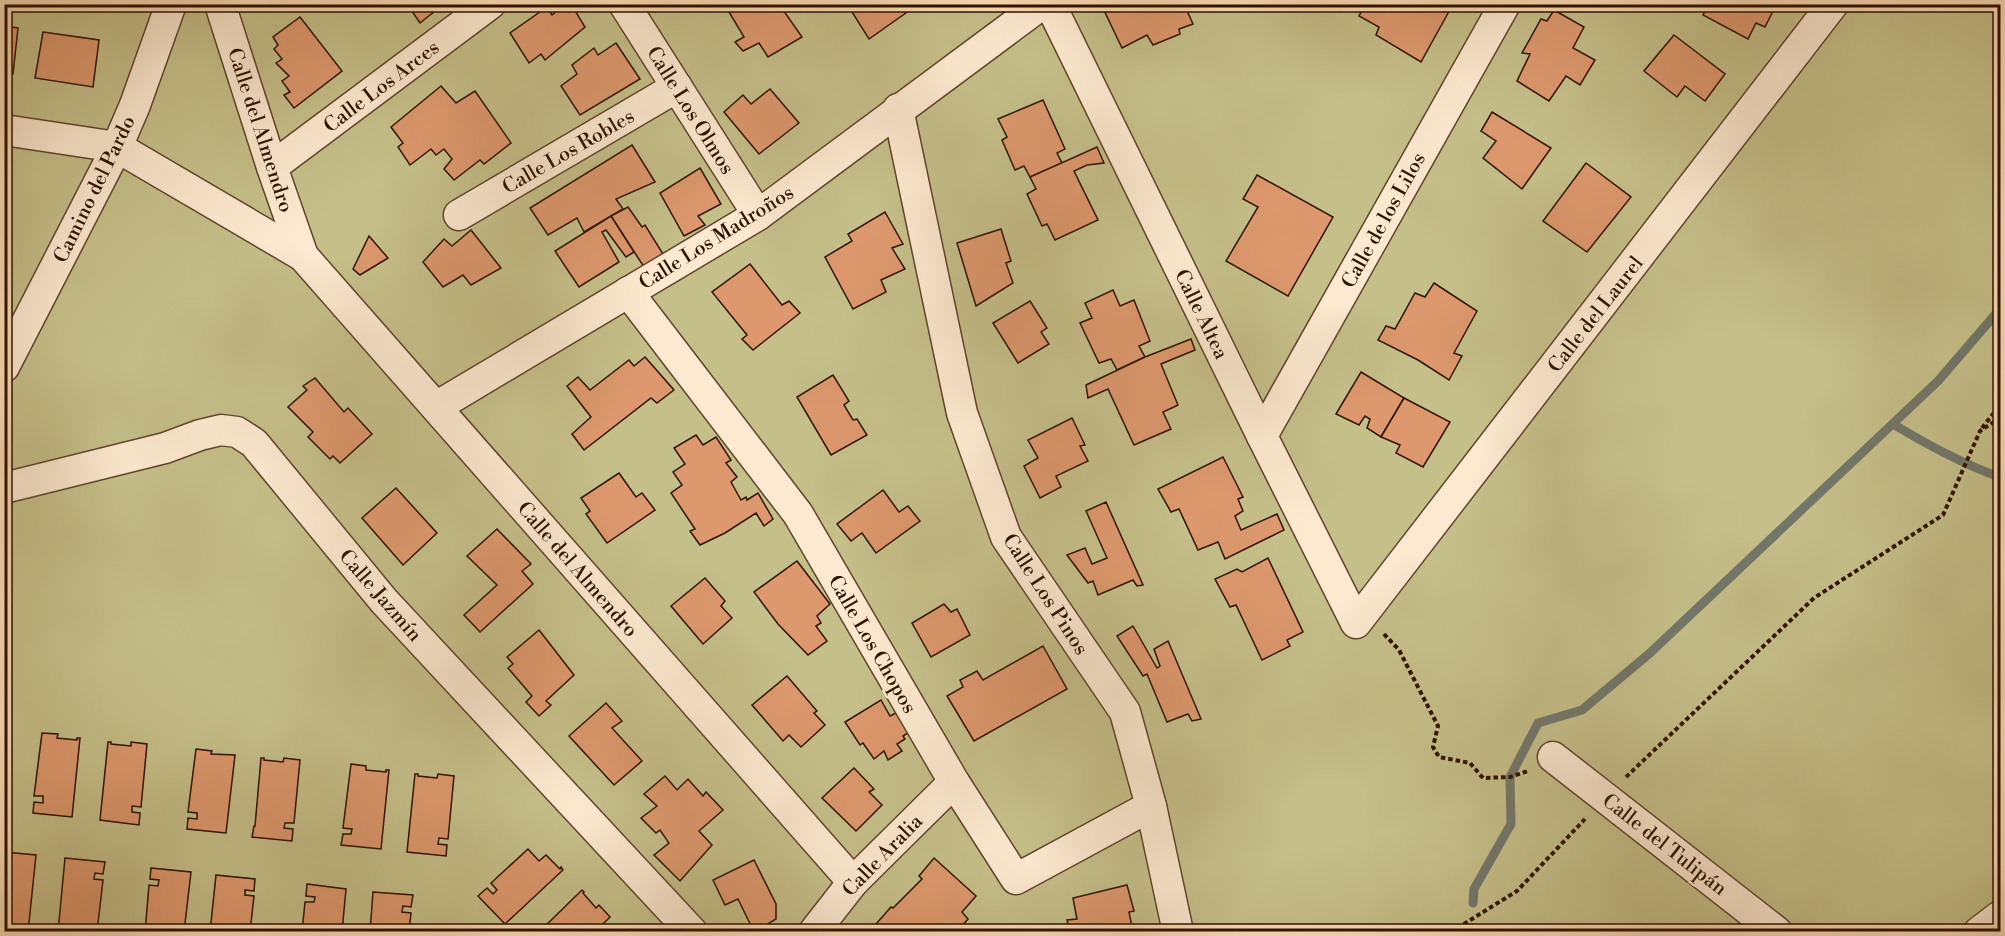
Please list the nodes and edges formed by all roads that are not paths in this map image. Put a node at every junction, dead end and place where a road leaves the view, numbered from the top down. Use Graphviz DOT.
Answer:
graph roads {
  1 [pos="171,4"];
  2 [pos="220,4"];
  3 [pos="490,4"];
  4 [pos="624,4"];
  5 [pos="1042,4"];
  6 [pos="1050,4"];
  7 [pos="1505,4"];
  8 [pos="1833,4"];
  9 [pos="677,87"];
  10 [pos="898,109"];
  11 [pos="4,130"];
  12 [pos="117,147"];
  13 [pos="272,167"];
  14 [pos="758,214"];
  15 [pos="459,215"];
  16 [pos="303,256"];
  17 [pos="628,292"];
  18 [pos="5,366"];
  19 [pos="436,407"];
  20 [pos="1262,436"];
  21 [pos="4,488"];
  22 [pos="1356,622"];
  23 [pos="1553,757"];
  24 [pos="954,782"];
  25 [pos="1151,806"];
  26 [pos="853,882"];
  27 [pos="2001,916"];
  28 [pos="692,932"];
  29 [pos="813,932"];
  30 [pos="1178,932"];
  31 [pos="1777,932"];
  32 [pos="1979,932"];
  1 -- 12 [label="street, Camino del Pardo"];
  2 -- 13 [label="street, Calle del Almendro"];
  3 -- 13 [label="street, Calle Los Arces"];
  4 -- 9 [label="street, Calle Los Olmos"];
  5 -- 10 [label="street, Calle Los Madroños"];
  6 -- 20 [label="street, Calle Altea"];
  7 -- 20 [label="street, Calle de los Lilos"];
  8 -- 22 [label="street, Calle del Laurel"];
  9 -- 14 [label="street, Calle Los Olmos"];
  9 -- 15 [label="street, Calle Los Robles"];
  10 -- 14 [label="street, Calle Los Madroños"];
  10 -- 25 [label="street, Calle Los Pinos"];
  11 -- 12 [label="street"];
  12 -- 16 [label="street, Calle del Almendro"];
  12 -- 18 [label="street, Camino del Pardo"];
  13 -- 16 [label="street, Calle del Almendro"];
  14 -- 17 [label="street, Calle Los Madroños"];
  16 -- 19 [label="street, Calle del Almendro"];
  17 -- 19 [label="street, Calle Los Madroños"];
  17 -- 24 [label="street, Calle Los Chopos"];
  19 -- 26 [label="street, Calle del Almendro"];
  20 -- 22 [label="street, Calle Altea"];
  21 -- 28 [label="street, Calle Jazmín"];
  23 -- 31 [label="street, Calle del Tulipán"];
  24 -- 25 [label="street, Calle Los Chopos"];
  24 -- 26 [label="street, Calle Aralia"];
  25 -- 30 [label="street, Calle Los Pinos"];
  26 -- 29 [label="street, Calle Aralia"];
  27 -- 32 [label="street"];
}
